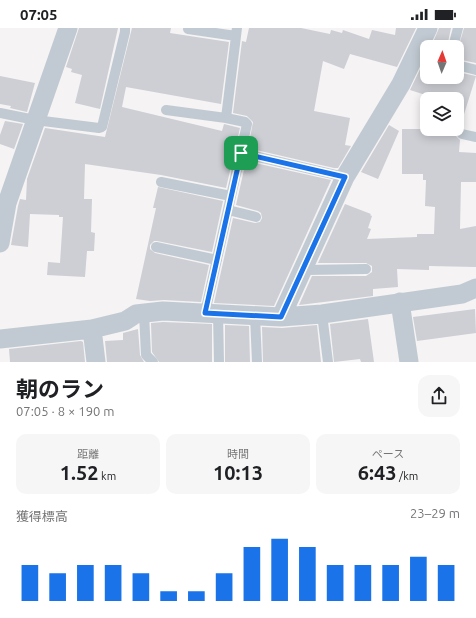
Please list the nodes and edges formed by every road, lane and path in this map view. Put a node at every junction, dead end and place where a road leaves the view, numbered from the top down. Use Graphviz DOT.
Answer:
graph roads {
  1 [pos="68,28"];
  2 [pos="124,28"];
  3 [pos="428,28"];
  4 [pos="458,28"];
  5 [pos="188,29"];
  6 [pos="237,32"];
  7 [pos="455,40"];
  8 [pos="464,67"];
  9 [pos="476,70"];
  10 [pos="166,110"];
  11 [pos="0,113"];
  12 [pos="226,118"];
  13 [pos="34,120"];
  14 [pos="464,134"];
  15 [pos="476,136"];
  16 [pos="241,153"];
  17 [pos="345,177"];
  18 [pos="161,182"];
  19 [pos="231,196"];
  20 [pos="228,210"];
  21 [pos="256,217"];
  22 [pos="0,243"];
  23 [pos="156,247"];
  24 [pos="217,260"];
  25 [pos="303,268"];
  26 [pos="366,269"];
  27 [pos="476,288"];
  28 [pos="400,302"];
  29 [pos="144,313"];
  30 [pos="212,313"];
  31 [pos="322,314"];
  32 [pos="255,316"];
  33 [pos="281,317"];
  34 [pos="92,329"];
  35 [pos="0,339"];
  36 [pos="96,362"];
  37 [pos="153,362"];
  38 [pos="219,362"];
  39 [pos="257,362"];
  40 [pos="328,362"];
  41 [pos="409,362"];
  1 -- 13 [label="street"];
  2 -- 13 [label="lane"];
  3 -- 17 [label="street"];
  4 -- 7 [label="lane"];
  5 -- 6 [label="lane"];
  6 -- 12 [label="lane"];
  8 -- 9 [label="lane"];
  10 -- 12 [label="lane"];
  11 -- 13 [label="lane"];
  12 -- 16 [label="lane"];
  13 -- 22 [label="street"];
  14 -- 15 [label="lane"];
  16 -- 17 [label="lane"];
  16 -- 19 [label="lane"];
  17 -- 25 [label="street"];
  18 -- 19 [label="lane"];
  19 -- 20 [label="lane"];
  20 -- 21 [label="lane"];
  20 -- 24 [label="lane"];
  23 -- 24 [label="lane"];
  24 -- 30 [label="lane"];
  25 -- 26 [label="lane"];
  25 -- 33 [label="street"];
  27 -- 28 [label="street"];
  28 -- 31 [label="street"];
  28 -- 41 [label="street"];
  29 -- 30 [label="street"];
  29 -- 34 [label="street"];
  29 -- 37 [label="lane"];
  30 -- 32 [label="street"];
  30 -- 38 [label="lane"];
  31 -- 33 [label="street"];
  31 -- 40 [label="lane"];
  32 -- 33 [label="street"];
  32 -- 39 [label="lane"];
  34 -- 35 [label="street"];
  34 -- 36 [label="street"];
}
